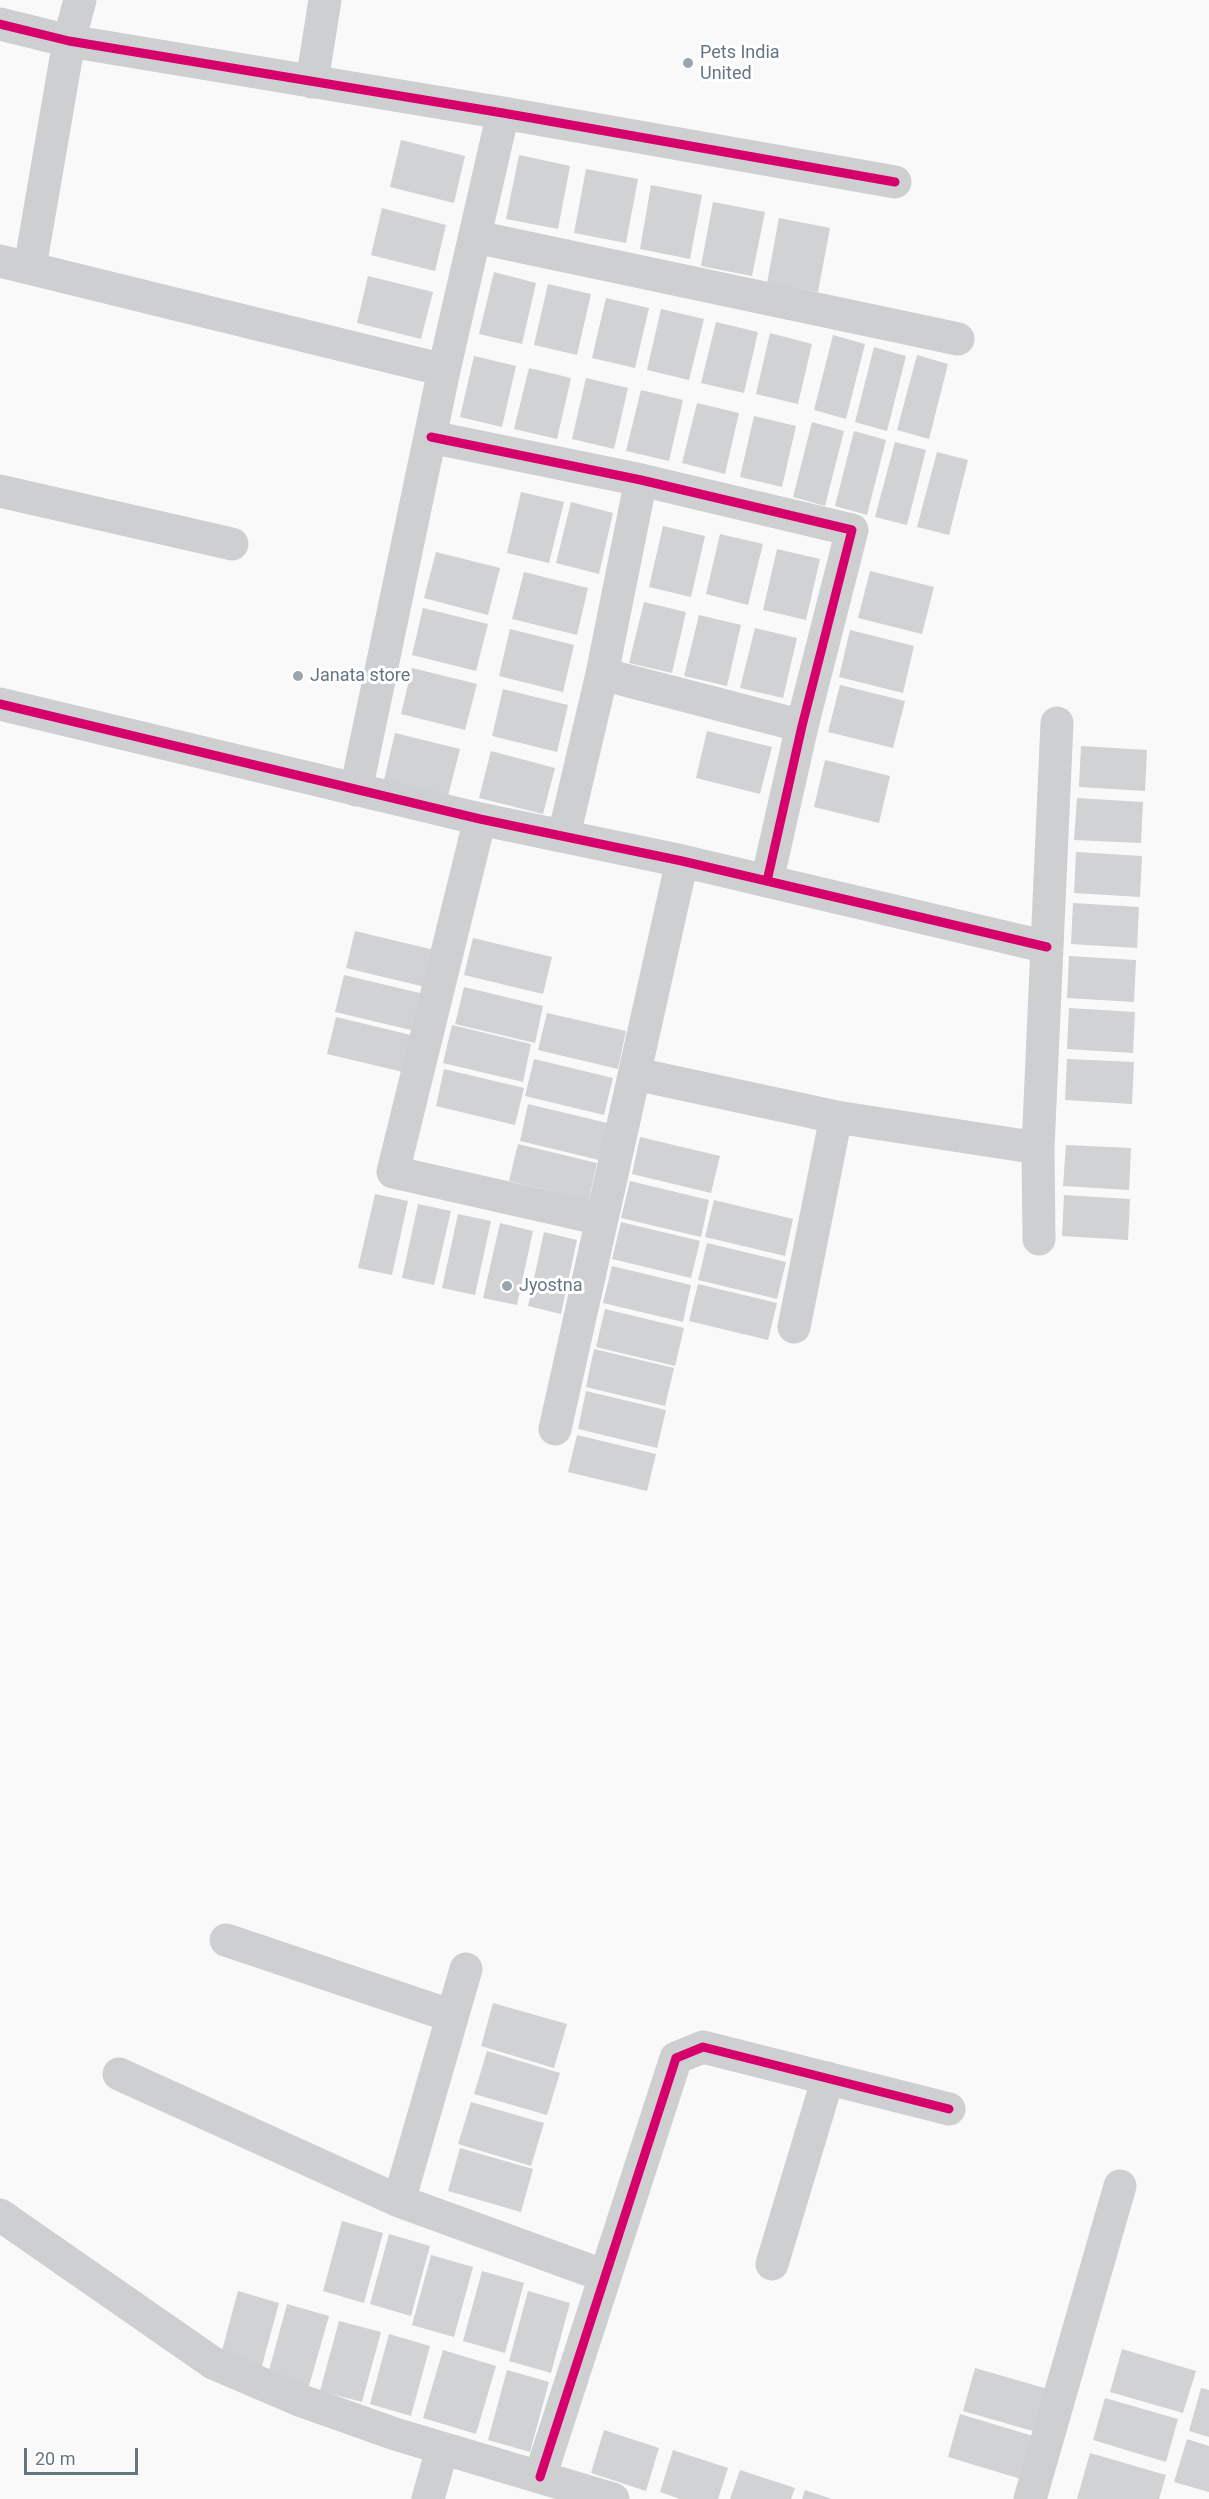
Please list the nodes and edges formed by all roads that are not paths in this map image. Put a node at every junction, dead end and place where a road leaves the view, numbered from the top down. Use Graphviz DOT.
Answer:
graph roads {
  1 [pos="80,0"];
  2 [pos="325,0"];
  3 [pos="0,24"];
  4 [pos="69,41"];
  5 [pos="312,82"];
  6 [pos="503,113"];
  7 [pos="895,182"];
  8 [pos="476,237"];
  9 [pos="15,264"];
  10 [pos="958,339"];
  11 [pos="444,370"];
  12 [pos="431,437"];
  13 [pos="641,480"];
  14 [pos="0,491"];
  15 [pos="232,544"];
  16 [pos="602,674"];
  17 [pos="0,704"];
  18 [pos="1057,723"];
  19 [pos="802,726"];
  20 [pos="356,790"];
  21 [pos="480,819"];
  22 [pos="564,835"];
  23 [pos="682,861"];
  24 [pos="767,881"];
  25 [pos="1047,947"];
  26 [pos="636,1074"];
  27 [pos="836,1117"];
  28 [pos="1038,1148"];
  29 [pos="601,1220"];
  30 [pos="1040,1239"];
  31 [pos="794,1327"];
  32 [pos="555,1429"];
  33 [pos="226,1940"];
  34 [pos="466,1969"];
  35 [pos="452,2016"];
  36 [pos="119,2074"];
  37 [pos="828,2078"];
  38 [pos="949,2109"];
  39 [pos="1120,2186"];
  40 [pos="399,2201"];
  41 [pos="0,2215"];
  42 [pos="772,2264"];
  43 [pos="605,2276"];
  44 [pos="442,2449"];
  45 [pos="540,2477"];
  46 [pos="428,2499"];
  47 [pos="613,2499"];
  48 [pos="1030,2499"];
  1 -- 4 [label="street"];
  2 -- 5 [label="street"];
  3 -- 4 [label="street"];
  4 -- 5 [label="street"];
  4 -- 9 [label="street"];
  5 -- 6 [label="street"];
  6 -- 7 [label="street"];
  6 -- 8 [label="street"];
  8 -- 10 [label="street"];
  8 -- 11 [label="street"];
  9 -- 11 [label="street"];
  11 -- 12 [label="street"];
  12 -- 13 [label="street"];
  12 -- 20 [label="street"];
  13 -- 16 [label="street"];
  13 -- 19 [label="street"];
  14 -- 15 [label="street"];
  16 -- 19 [label="street"];
  16 -- 22 [label="street"];
  17 -- 20 [label="street"];
  18 -- 25 [label="street"];
  19 -- 24 [label="street"];
  20 -- 21 [label="street"];
  21 -- 22 [label="street"];
  21 -- 29 [label="street"];
  22 -- 23 [label="street"];
  23 -- 24 [label="street"];
  23 -- 26 [label="street"];
  24 -- 25 [label="street"];
  25 -- 28 [label="street"];
  26 -- 27 [label="street"];
  26 -- 29 [label="street"];
  27 -- 28 [label="street"];
  27 -- 31 [label="street"];
  28 -- 30 [label="street"];
  29 -- 32 [label="street"];
  33 -- 35 [label="street"];
  34 -- 35 [label="street"];
  35 -- 40 [label="street"];
  36 -- 40 [label="street"];
  37 -- 38 [label="street"];
  37 -- 42 [label="street"];
  37 -- 43 [label="street"];
  39 -- 48 [label="street"];
  40 -- 43 [label="street"];
  41 -- 44 [label="street"];
  43 -- 45 [label="street"];
  44 -- 45 [label="street"];
  44 -- 46 [label="street"];
  45 -- 47 [label="street"];
}
